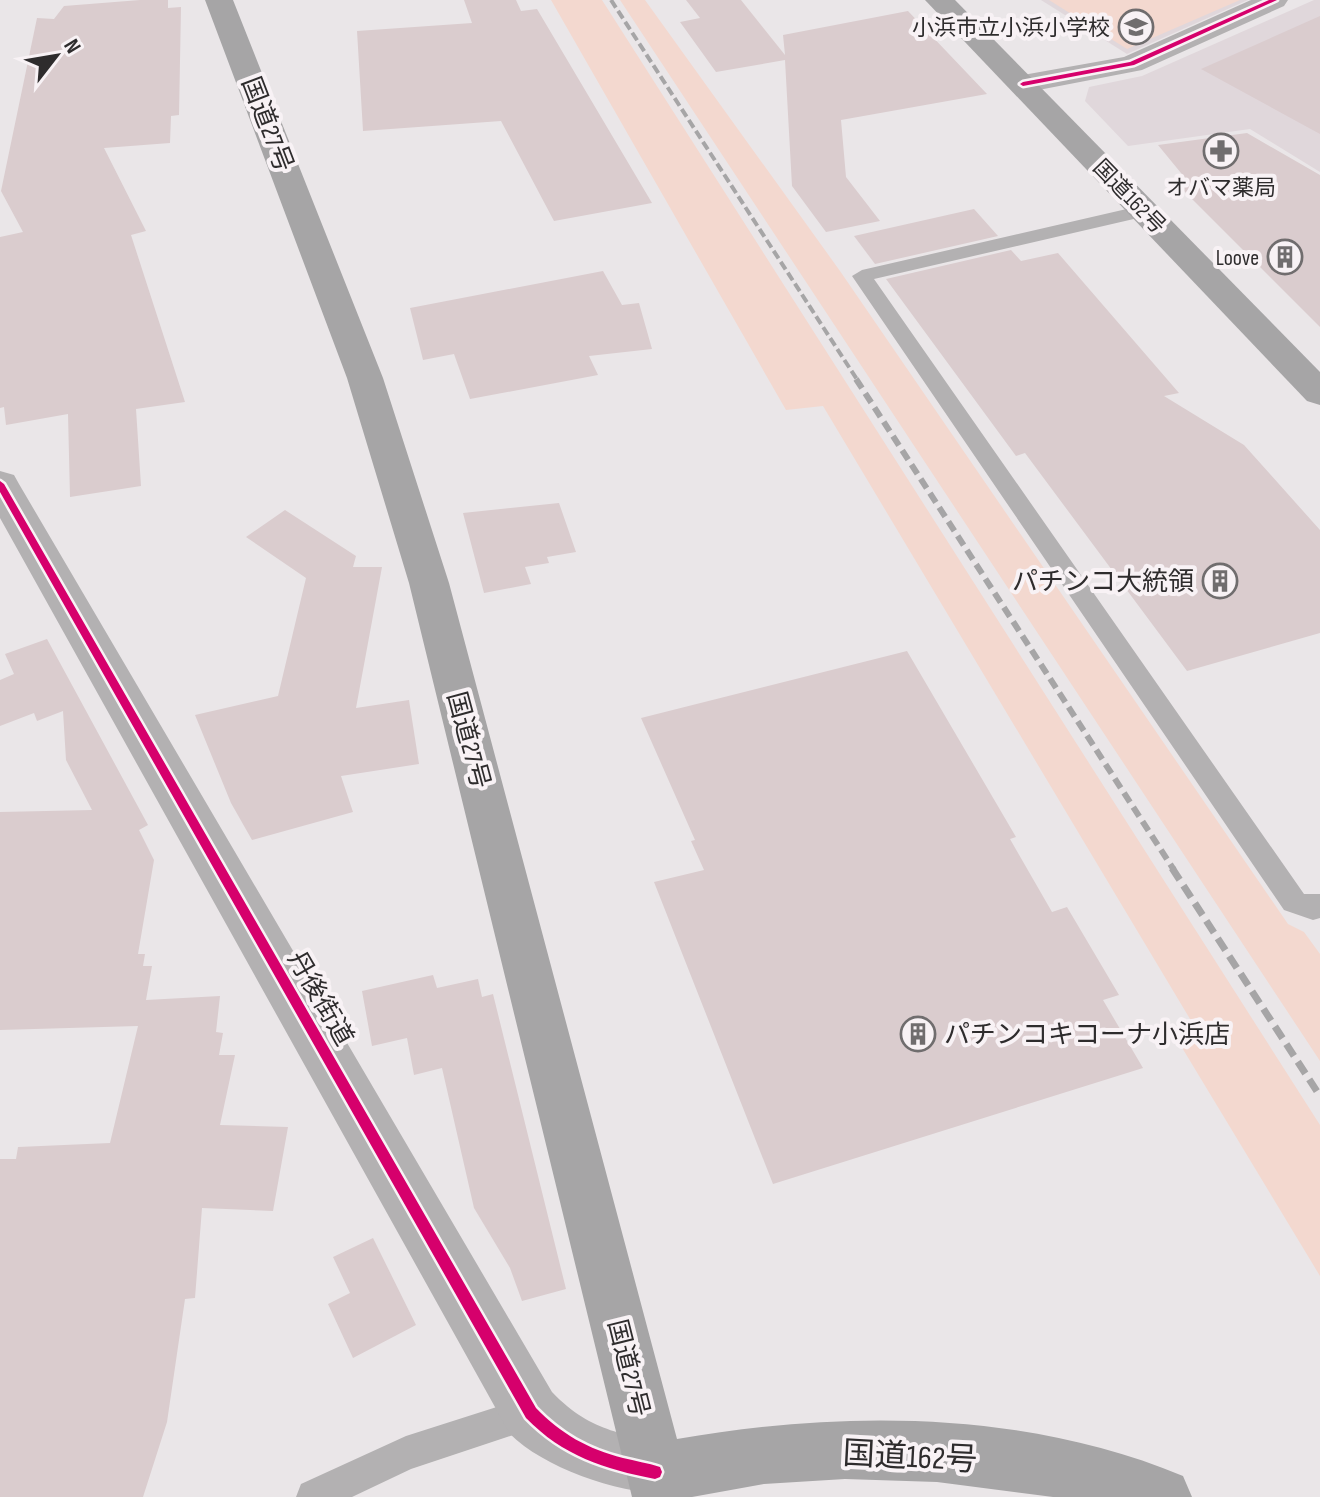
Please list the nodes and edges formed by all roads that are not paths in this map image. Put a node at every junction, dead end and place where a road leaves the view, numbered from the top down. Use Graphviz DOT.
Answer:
graph roads {
  1 [pos="219,0"];
  2 [pos="939,0"];
  3 [pos="1274,0"];
  4 [pos="1023,84"];
  5 [pos="1144,211"];
  6 [pos="1320,393"];
  7 [pos="0,484"];
  8 [pos="1320,906"];
  9 [pos="531,1413"];
  10 [pos="659,1485"];
  11 [pos="314,1497"];
  12 [pos="1162,1497"];
  1 -- 10 [label="highway, 国道27号"];
  2 -- 4 [label="highway, 国道162号"];
  3 -- 4 [label="street"];
  4 -- 5 [label="highway, 国道162号"];
  5 -- 6 [label="highway, 国道162号"];
  5 -- 8 [label="lane"];
  7 -- 9 [label="street, 丹後街道"];
  9 -- 10 [label="street, 丹後街道"];
  9 -- 11 [label="lane"];
  10 -- 12 [label="highway, 国道162号"];
}
